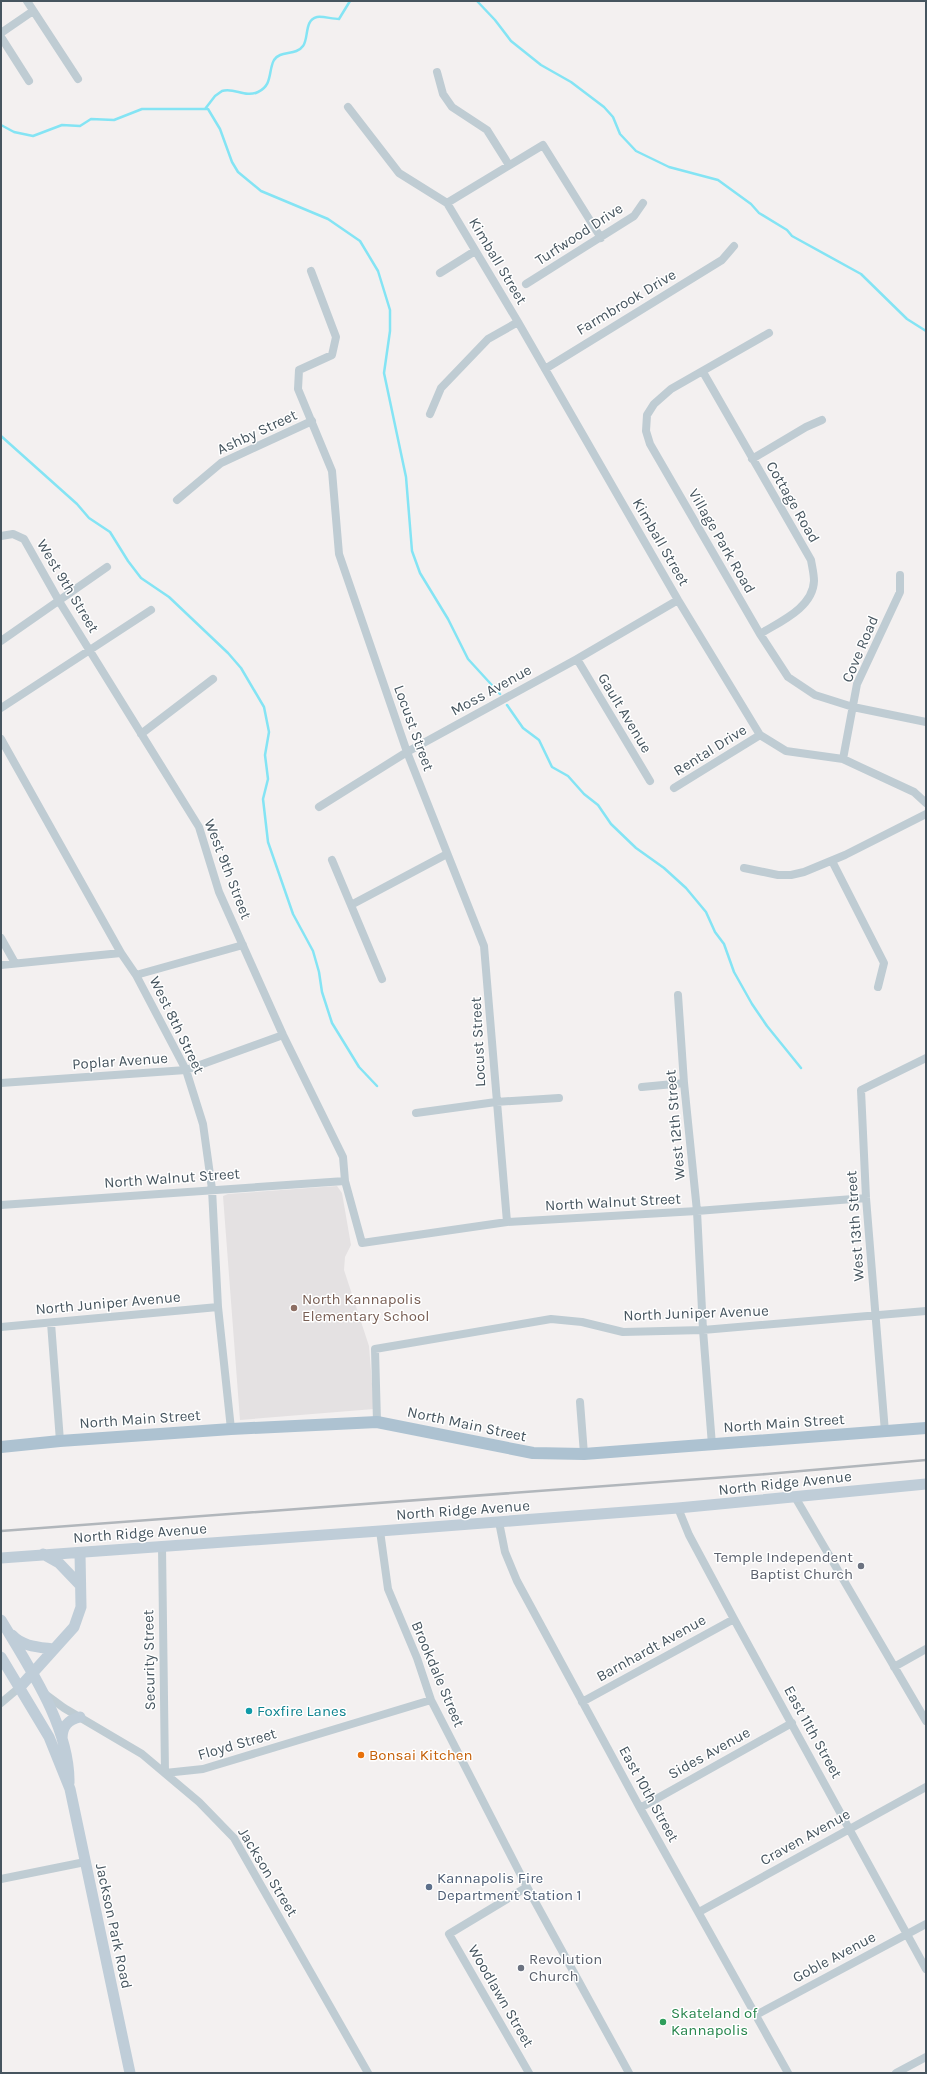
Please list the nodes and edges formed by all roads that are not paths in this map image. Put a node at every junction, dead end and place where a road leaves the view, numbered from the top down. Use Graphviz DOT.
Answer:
graph roads {
  1 [pos="27,1"];
  2 [pos="33,11"];
  3 [pos="1,33"];
  4 [pos="1,37"];
  5 [pos="437,72"];
  6 [pos="78,79"];
  7 [pos="29,81"];
  8 [pos="348,106"];
  9 [pos="509,165"];
  10 [pos="447,203"];
  11 [pos="643,203"];
  12 [pos="600,238"];
  13 [pos="734,246"];
  14 [pos="475,252"];
  15 [pos="311,271"];
  16 [pos="440,273"];
  17 [pos="526,284"];
  18 [pos="518,322"];
  19 [pos="769,333"];
  20 [pos="545,369"];
  21 [pos="703,372"];
  22 [pos="430,414"];
  23 [pos="822,420"];
  24 [pos="312,421"];
  25 [pos="752,459"];
  26 [pos="177,500"];
  27 [pos="1,536"];
  28 [pos="107,567"];
  29 [pos="900,575"];
  30 [pos="678,600"];
  31 [pos="59,601"];
  32 [pos="150,610"];
  33 [pos="760,634"];
  34 [pos="1,641"];
  35 [pos="89,649"];
  36 [pos="577,659"];
  37 [pos="213,679"];
  38 [pos="853,707"];
  39 [pos="1,708"];
  40 [pos="926,722"];
  41 [pos="141,734"];
  42 [pos="760,735"];
  43 [pos="1,739"];
  44 [pos="407,752"];
  45 [pos="843,759"];
  46 [pos="650,781"];
  47 [pos="674,788"];
  48 [pos="926,804"];
  49 [pos="319,807"];
  50 [pos="926,814"];
  51 [pos="447,854"];
  52 [pos="332,860"];
  53 [pos="832,861"];
  54 [pos="744,868"];
  55 [pos="351,905"];
  56 [pos="1,938"];
  57 [pos="243,945"];
  58 [pos="121,953"];
  59 [pos="16,963"];
  60 [pos="1,965"];
  61 [pos="136,975"];
  62 [pos="382,979"];
  63 [pos="878,987"];
  64 [pos="678,995"];
  65 [pos="283,1034"];
  66 [pos="926,1058"];
  67 [pos="186,1070"];
  68 [pos="1,1083"];
  69 [pos="684,1083"];
  70 [pos="642,1087"];
  71 [pos="559,1098"];
  72 [pos="496,1102"];
  73 [pos="416,1113"];
  74 [pos="345,1180"];
  75 [pos="212,1189"];
  76 [pos="866,1198"];
  77 [pos="1,1205"];
  78 [pos="697,1211"];
  79 [pos="506,1222"];
  80 [pos="362,1243"];
  81 [pos="218,1307"];
  82 [pos="926,1310"];
  83 [pos="876,1315"];
  84 [pos="51,1323"];
  85 [pos="1,1327"];
  86 [pos="703,1330"];
  87 [pos="580,1402"];
  88 [pos="377,1422"];
  89 [pos="230,1428"];
  90 [pos="926,1428"];
  91 [pos="885,1432"];
  92 [pos="60,1441"];
  93 [pos="712,1445"];
  94 [pos="1,1447"];
  95 [pos="584,1454"];
  96 [pos="926,1484"];
  97 [pos="795,1497"];
  98 [pos="678,1508"];
  99 [pos="499,1522"];
  100 [pos="380,1531"];
  101 [pos="162,1547"];
  102 [pos="80,1553"];
  103 [pos="43,1554"];
  104 [pos="1,1558"];
  105 [pos="80,1585"];
  106 [pos="734,1619"];
  107 [pos="4,1624"];
  108 [pos="54,1649"];
  109 [pos="926,1649"];
  110 [pos="1,1657"];
  111 [pos="894,1667"];
  112 [pos="32,1674"];
  113 [pos="39,1686"];
  114 [pos="20,1687"];
  115 [pos="431,1700"];
  116 [pos="582,1702"];
  117 [pos="1,1703"];
  118 [pos="80,1717"];
  119 [pos="926,1721"];
  120 [pos="792,1723"];
  121 [pos="62,1742"];
  122 [pos="165,1773"];
  123 [pos="69,1786"];
  124 [pos="926,1787"];
  125 [pos="640,1808"];
  126 [pos="849,1829"];
  127 [pos="85,1862"];
  128 [pos="1,1879"];
  129 [pos="527,1887"];
  130 [pos="699,1912"];
  131 [pos="926,1924"];
  132 [pos="907,1934"];
  133 [pos="926,1969"];
  134 [pos="756,2016"];
  135 [pos="926,2057"];
  136 [pos="130,2073"];
  137 [pos="368,2073"];
  138 [pos="529,2073"];
  139 [pos="629,2073"];
  140 [pos="788,2073"];
  141 [pos="896,2073"];
  1 -- 2 [label="street"];
  2 -- 3 [label="street"];
  2 -- 6 [label="street"];
  4 -- 7 [label="street"];
  5 -- 9 [label="street"];
  8 -- 10 [label="street"];
  9 -- 10 [label="street"];
  9 -- 12 [label="street"];
  10 -- 14 [label="street, Kimball Street"];
  11 -- 12 [label="street, Turfwood Drive"];
  12 -- 17 [label="street, Turfwood Drive"];
  13 -- 20 [label="street, Farmbrook Drive"];
  14 -- 16 [label="street"];
  14 -- 18 [label="street, Kimball Street"];
  15 -- 24 [label="street, Locust Street"];
  18 -- 20 [label="street, Kimball Street"];
  18 -- 22 [label="street"];
  19 -- 21 [label="street, Village Park Road"];
  20 -- 30 [label="street, Kimball Street"];
  21 -- 25 [label="street, Cottage Road"];
  21 -- 33 [label="street, Village Park Road"];
  23 -- 25 [label="street"];
  24 -- 26 [label="street, Ashby Street"];
  24 -- 44 [label="street, Locust Street"];
  25 -- 33 [label="street, Cottage Road"];
  27 -- 31 [label="street, West 9th Street"];
  28 -- 31 [label="street"];
  29 -- 38 [label="street, Cove Road"];
  30 -- 36 [label="street, Moss Avenue"];
  30 -- 42 [label="street, Kimball Street"];
  31 -- 34 [label="street"];
  31 -- 35 [label="street, West 9th Street"];
  32 -- 35 [label="street"];
  33 -- 38 [label="street, Village Park Road"];
  35 -- 39 [label="street"];
  35 -- 41 [label="street, West 9th Street"];
  36 -- 44 [label="street, Moss Avenue"];
  36 -- 46 [label="street, Gault Avenue"];
  37 -- 41 [label="street"];
  38 -- 40 [label="street, Village Park Road"];
  38 -- 45 [label="street, Cove Road"];
  41 -- 57 [label="street, West 9th Street"];
  42 -- 45 [label="street, Kimball Street"];
  42 -- 47 [label="street, Rental Drive"];
  43 -- 58 [label="street, West 8th Street"];
  44 -- 49 [label="street, Moss Avenue"];
  44 -- 51 [label="street, Locust Street"];
  45 -- 48 [label="street, Kimball Street"];
  50 -- 53 [label="street"];
  51 -- 55 [label="street"];
  51 -- 72 [label="street, Locust Street"];
  52 -- 55 [label="street"];
  53 -- 54 [label="street"];
  53 -- 63 [label="street"];
  55 -- 62 [label="street"];
  56 -- 59 [label="street"];
  57 -- 61 [label="street"];
  57 -- 65 [label="street, West 9th Street"];
  58 -- 59 [label="street"];
  58 -- 61 [label="street, West 8th Street"];
  59 -- 60 [label="street"];
  61 -- 67 [label="street, West 8th Street"];
  64 -- 69 [label="street, West 12th Street"];
  65 -- 67 [label="street, Poplar Avenue"];
  65 -- 74 [label="street, West 9th Street"];
  66 -- 76 [label="street, West 13th Street"];
  67 -- 68 [label="street, Poplar Avenue"];
  67 -- 75 [label="street, West 8th Street"];
  69 -- 70 [label="street"];
  69 -- 78 [label="street, West 12th Street"];
  71 -- 72 [label="street"];
  72 -- 73 [label="street"];
  72 -- 79 [label="street, Locust Street"];
  74 -- 75 [label="street, North Walnut Street"];
  74 -- 80 [label="street, West 9th Street"];
  75 -- 77 [label="street, North Walnut Street"];
  75 -- 81 [label="street, West 8th Street"];
  76 -- 78 [label="street, North Walnut Street"];
  76 -- 83 [label="street, West 13th Street"];
  78 -- 79 [label="street, North Walnut Street"];
  78 -- 86 [label="street, West 12th Street"];
  79 -- 80 [label="street, North Walnut Street"];
  81 -- 84 [label="street, North Juniper Avenue"];
  81 -- 89 [label="street, West 8th Street"];
  82 -- 83 [label="street, North Juniper Avenue"];
  83 -- 86 [label="street, North Juniper Avenue"];
  83 -- 91 [label="street, West 13th Street"];
  84 -- 85 [label="street, North Juniper Avenue"];
  84 -- 92 [label="street"];
  86 -- 88 [label="street, North Juniper Avenue"];
  86 -- 93 [label="street, West 12th Street"];
  87 -- 95 [label="street"];
  88 -- 89 [label="main road, North Main Street"];
  88 -- 95 [label="main road, North Main Street"];
  89 -- 92 [label="main road, North Main Street"];
  90 -- 91 [label="main road, North Main Street"];
  91 -- 93 [label="main road, North Main Street"];
  92 -- 94 [label="main road, North Main Street"];
  93 -- 95 [label="main road, North Main Street"];
  96 -- 97 [label="street, North Ridge Avenue"];
  97 -- 98 [label="street, North Ridge Avenue"];
  97 -- 111 [label="street"];
  98 -- 99 [label="street, North Ridge Avenue"];
  98 -- 106 [label="street, East 11th Street"];
  99 -- 100 [label="street, North Ridge Avenue"];
  99 -- 116 [label="street, East 10th Street"];
  100 -- 101 [label="street, North Ridge Avenue"];
  100 -- 115 [label="street, Brookdale Street"];
  101 -- 102 [label="street, North Ridge Avenue"];
  101 -- 122 [label="street, Security Street"];
  102 -- 103 [label="street, North Ridge Avenue"];
  102 -- 105 [label="street"];
  103 -- 104 [label="street, North Ridge Avenue"];
  103 -- 105 [label="street"];
  105 -- 108 [label="street"];
  106 -- 116 [label="street, Barnhardt Avenue"];
  106 -- 120 [label="street, East 11th Street"];
  107 -- 108 [label="street"];
  107 -- 112 [label="street, Jackson Park Road"];
  108 -- 112 [label="street"];
  109 -- 111 [label="street"];
  110 -- 114 [label="street, Jackson Park Road"];
  111 -- 119 [label="street"];
  112 -- 113 [label="street, Jackson Park Road"];
  112 -- 114 [label="street"];
  113 -- 118 [label="street, Jackson Street"];
  113 -- 121 [label="street, Jackson Park Road"];
  114 -- 117 [label="street"];
  114 -- 123 [label="street, Jackson Park Road"];
  115 -- 122 [label="street, Floyd Street"];
  115 -- 129 [label="street, Brookdale Street"];
  116 -- 125 [label="street, East 10th Street"];
  118 -- 121 [label="street"];
  118 -- 122 [label="street, Jackson Street"];
  120 -- 125 [label="street, Sides Avenue"];
  120 -- 126 [label="street, East 11th Street"];
  121 -- 123 [label="street, Jackson Park Road"];
  122 -- 137 [label="street, Jackson Street"];
  123 -- 127 [label="street, Jackson Park Road"];
  124 -- 126 [label="street, Craven Avenue"];
  125 -- 130 [label="street, East 10th Street"];
  126 -- 130 [label="street, Craven Avenue"];
  126 -- 132 [label="street, East 11th Street"];
  127 -- 128 [label="street"];
  127 -- 136 [label="street, Jackson Park Road"];
  129 -- 138 [label="street, Woodlawn Street"];
  129 -- 139 [label="street, Brookdale Street"];
  130 -- 134 [label="street, East 10th Street"];
  131 -- 132 [label="street, Goble Avenue"];
  132 -- 133 [label="street, East 11th Street"];
  132 -- 134 [label="street, Goble Avenue"];
  134 -- 140 [label="street, East 10th Street"];
  135 -- 141 [label="street"];
}
